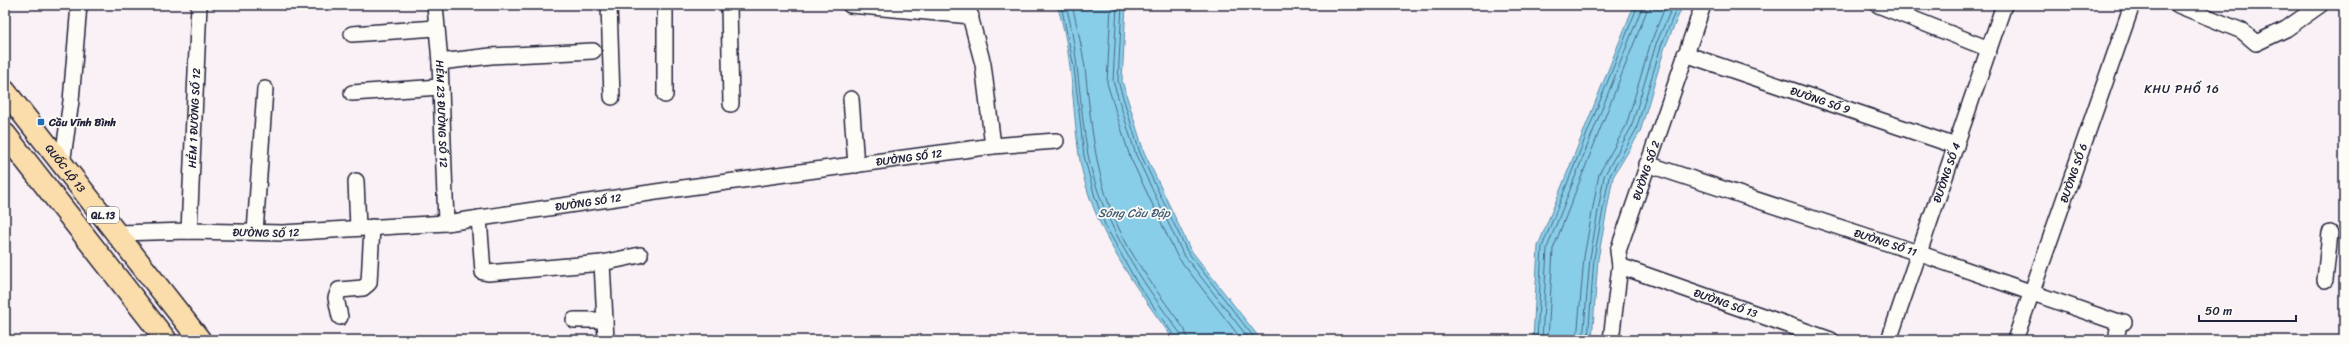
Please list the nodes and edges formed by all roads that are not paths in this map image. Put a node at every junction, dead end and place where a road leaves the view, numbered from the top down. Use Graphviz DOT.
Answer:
graph roads {
  1 [pos="79,5"];
  2 [pos="199,5"];
  3 [pos="435,5"];
  4 [pos="609,5"];
  5 [pos="665,5"];
  6 [pos="729,5"];
  7 [pos="850,5"];
  8 [pos="1703,5"];
  9 [pos="1878,5"];
  10 [pos="2004,5"];
  11 [pos="2132,5"];
  12 [pos="2178,5"];
  13 [pos="2320,5"];
  14 [pos="969,11"];
  15 [pos="436,28"];
  16 [pos="352,34"];
  17 [pos="1989,48"];
  18 [pos="593,50"];
  19 [pos="1685,54"];
  20 [pos="440,62"];
  21 [pos="440,87"];
  22 [pos="265,89"];
  23 [pos="5,91"];
  24 [pos="352,93"];
  25 [pos="665,95"];
  26 [pos="612,97"];
  27 [pos="851,99"];
  28 [pos="731,104"];
  29 [pos="5,134"];
  30 [pos="1056,141"];
  31 [pos="993,146"];
  32 [pos="1956,146"];
  33 [pos="62,164"];
  34 [pos="1647,164"];
  35 [pos="856,165"];
  36 [pos="356,181"];
  37 [pos="479,218"];
  38 [pos="446,223"];
  39 [pos="365,227"];
  40 [pos="189,231"];
  41 [pos="255,232"];
  42 [pos="118,233"];
  43 [pos="2330,233"];
  44 [pos="1918,253"];
  45 [pos="640,255"];
  46 [pos="602,263"];
  47 [pos="1620,266"];
  48 [pos="2325,280"];
  49 [pos="2031,293"];
  50 [pos="340,317"];
  51 [pos="574,320"];
  52 [pos="605,320"];
  53 [pos="166,340"];
  54 [pos="200,340"];
  55 [pos="606,340"];
  56 [pos="1611,340"];
  57 [pos="1831,340"];
  58 [pos="1889,340"];
  59 [pos="2015,340"];
  60 [pos="2116,340"];
  1 -- 33 [label="street"];
  2 -- 40 [label="street, HẺM 1 ĐƯỜNG SỐ 12"];
  3 -- 15 [label="street, HẺM 23 ĐƯỜNG SỐ 12"];
  4 -- 26 [label="street"];
  5 -- 25 [label="street"];
  6 -- 28 [label="street"];
  7 -- 14 [label="street"];
  8 -- 19 [label="street, ĐƯỜNG SỐ 2"];
  9 -- 17 [label="street"];
  10 -- 17 [label="street, ĐƯỜNG SỐ 4"];
  11 -- 49 [label="street, ĐƯỜNG SỐ 6"];
  12 -- 13 [label="street"];
  14 -- 31 [label="street"];
  15 -- 16 [label="street"];
  15 -- 20 [label="street, HẺM 23 ĐƯỜNG SỐ 12"];
  17 -- 32 [label="street, ĐƯỜNG SỐ 4"];
  18 -- 20 [label="street"];
  19 -- 32 [label="street, ĐƯỜNG SỐ 9"];
  19 -- 34 [label="street, ĐƯỜNG SỐ 2"];
  20 -- 21 [label="street, HẺM 23 ĐƯỜNG SỐ 12"];
  21 -- 24 [label="street"];
  21 -- 38 [label="street, HẺM 23 ĐƯỜNG SỐ 12"];
  22 -- 41 [label="street"];
  23 -- 33 [label="highway, QUỐC LỘ 13 / QL.13"];
  27 -- 35 [label="street"];
  29 -- 53 [label="highway, QL.13"];
  30 -- 31 [label="street, ĐƯỜNG SỐ 12"];
  31 -- 35 [label="street, ĐƯỜNG SỐ 12"];
  32 -- 44 [label="street, ĐƯỜNG SỐ 4"];
  33 -- 42 [label="highway, QUỐC LỘ 13 / QL.13"];
  34 -- 44 [label="street, ĐƯỜNG SỐ 11"];
  34 -- 47 [label="street, ĐƯỜNG SỐ 2"];
  35 -- 37 [label="street, ĐƯỜNG SỐ 12"];
  36 -- 39 [label="street"];
  37 -- 38 [label="street, ĐƯỜNG SỐ 12"];
  37 -- 46 [label="street"];
  38 -- 39 [label="street, ĐƯỜNG SỐ 12"];
  39 -- 41 [label="street, ĐƯỜNG SỐ 12"];
  39 -- 50 [label="street"];
  40 -- 41 [label="street, ĐƯỜNG SỐ 12"];
  40 -- 42 [label="street, ĐƯỜNG SỐ 12"];
  42 -- 54 [label="highway, QUỐC LỘ 13 / QL.13"];
  43 -- 48 [label="street"];
  44 -- 49 [label="street, ĐƯỜNG SỐ 11"];
  44 -- 58 [label="street, ĐƯỜNG SỐ 4"];
  45 -- 46 [label="street"];
  46 -- 52 [label="street"];
  47 -- 56 [label="street, ĐƯỜNG SỐ 2"];
  47 -- 57 [label="street, ĐƯỜNG SỐ 13"];
  49 -- 59 [label="street, ĐƯỜNG SỐ 6"];
  49 -- 60 [label="street, ĐƯỜNG SỐ 11"];
  51 -- 52 [label="street"];
  52 -- 55 [label="street"];
}
